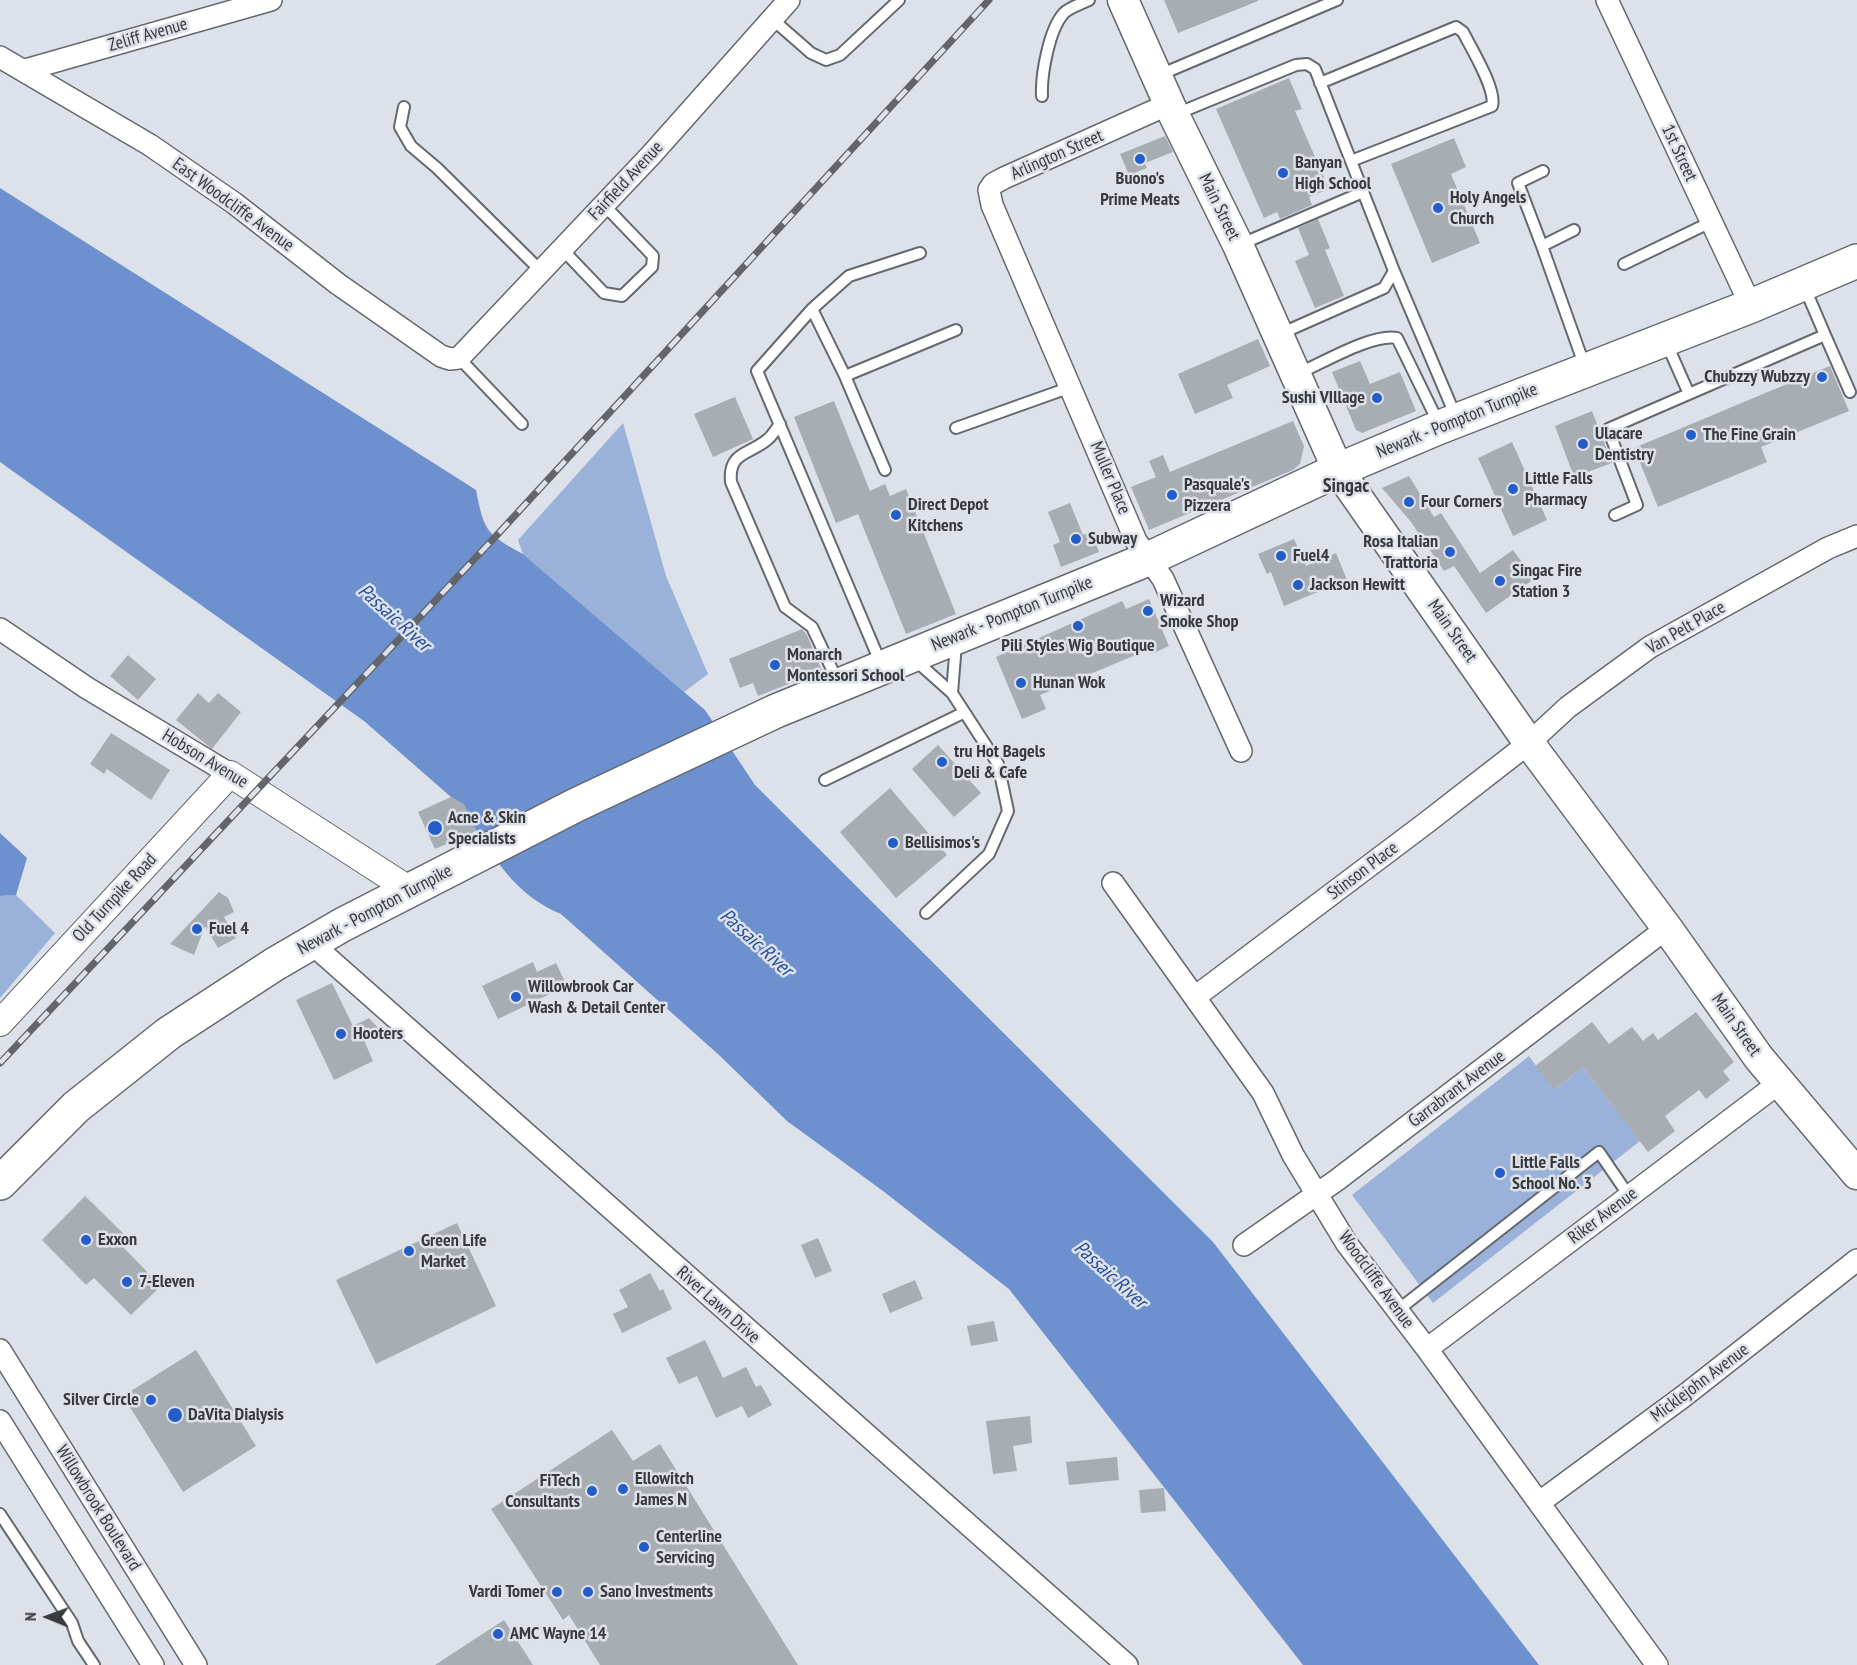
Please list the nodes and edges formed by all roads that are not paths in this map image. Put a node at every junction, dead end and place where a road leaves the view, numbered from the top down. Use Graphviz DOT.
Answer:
graph roads {
  1 [pos="271,0"];
  2 [pos="789,0"];
  3 [pos="899,0"];
  4 [pos="1089,0"];
  5 [pos="1123,0"];
  6 [pos="1337,0"];
  7 [pos="1607,0"];
  8 [pos="771,18"];
  9 [pos="0,57"];
  10 [pos="25,70"];
  11 [pos="1157,76"];
  12 [pos="1320,82"];
  13 [pos="1042,96"];
  14 [pos="404,107"];
  15 [pos="1172,110"];
  16 [pos="1351,161"];
  17 [pos="1543,171"];
  18 [pos="1363,192"];
  19 [pos="604,205"];
  20 [pos="1711,222"];
  21 [pos="1574,230"];
  22 [pos="1004,232"];
  23 [pos="1238,245"];
  24 [pos="1542,246"];
  25 [pos="562,249"];
  26 [pos="920,254"];
  27 [pos="1857,261"];
  28 [pos="1624,264"];
  29 [pos="541,271"];
  30 [pos="1394,271"];
  31 [pos="1803,284"];
  32 [pos="1751,306"];
  33 [pos="812,309"];
  34 [pos="956,330"];
  35 [pos="1276,335"];
  36 [pos="1825,335"];
  37 [pos="1665,339"];
  38 [pos="459,358"];
  39 [pos="1587,370"];
  40 [pos="1294,375"];
  41 [pos="845,376"];
  42 [pos="1071,387"];
  43 [pos="1850,392"];
  44 [pos="1689,394"];
  45 [pos="1449,423"];
  46 [pos="522,424"];
  47 [pos="780,424"];
  48 [pos="956,428"];
  49 [pos="885,470"];
  50 [pos="1338,470"];
  51 [pos="1615,514"];
  52 [pos="1857,536"];
  53 [pos="1148,559"];
  54 [pos="0,629"];
  55 [pos="957,637"];
  56 [pos="897,661"];
  57 [pos="839,685"];
  58 [pos="952,693"];
  59 [pos="963,713"];
  60 [pos="1529,743"];
  61 [pos="1241,751"];
  62 [pos="230,774"];
  63 [pos="825,780"];
  64 [pos="1113,884"];
  65 [pos="410,890"];
  66 [pos="926,913"];
  67 [pos="1667,928"];
  68 [pos="311,943"];
  69 [pos="1195,997"];
  70 [pos="0,1023"];
  71 [pos="1779,1083"];
  72 [pos="1857,1174"];
  73 [pos="0,1183"];
  74 [pos="1317,1194"];
  75 [pos="1629,1196"];
  76 [pos="1244,1245"];
  77 [pos="1857,1260"];
  78 [pos="1398,1310"];
  79 [pos="1427,1349"];
  80 [pos="0,1350"];
  81 [pos="0,1421"];
  82 [pos="1540,1502"];
  83 [pos="0,1514"];
  84 [pos="94,1665"];
  85 [pos="153,1665"];
  86 [pos="196,1665"];
  87 [pos="1128,1665"];
  88 [pos="1657,1665"];
  1 -- 10 [label="street, Zeliff Avenue"];
  2 -- 8 [label="street, Fairfield Avenue"];
  3 -- 8 [label="lane"];
  4 -- 13 [label="lane"];
  5 -- 11 [label="main road, Main Street"];
  6 -- 11 [label="lane"];
  7 -- 20 [label="street, 1st Street"];
  8 -- 19 [label="street, Fairfield Avenue"];
  9 -- 10 [label="street, East Woodcliffe Avenue"];
  10 -- 38 [label="street, East Woodcliffe Avenue"];
  11 -- 15 [label="main road, Main Street"];
  12 -- 15 [label="lane"];
  12 -- 16 [label="lane"];
  12 -- 16 [label="lane"];
  14 -- 29 [label="lane"];
  15 -- 22 [label="street, Arlington Street"];
  15 -- 23 [label="main road, Main Street"];
  16 -- 18 [label="lane"];
  17 -- 24 [label="lane"];
  18 -- 23 [label="lane"];
  18 -- 30 [label="lane"];
  19 -- 25 [label="street, Fairfield Avenue"];
  19 -- 25 [label="lane"];
  20 -- 28 [label="lane"];
  20 -- 32 [label="street, 1st Street"];
  21 -- 24 [label="lane"];
  22 -- 42 [label="street, Muller Place"];
  23 -- 35 [label="main road, Main Street"];
  24 -- 39 [label="lane"];
  25 -- 29 [label="street, Fairfield Avenue"];
  26 -- 33 [label="lane"];
  27 -- 31 [label="main road, Newark - Pompton Turnpike"];
  29 -- 38 [label="street, Fairfield Avenue"];
  30 -- 35 [label="lane"];
  30 -- 45 [label="lane"];
  31 -- 32 [label="main road, Newark - Pompton Turnpike"];
  31 -- 36 [label="lane"];
  32 -- 37 [label="main road, Newark - Pompton Turnpike"];
  33 -- 41 [label="lane"];
  33 -- 47 [label="lane"];
  34 -- 41 [label="lane"];
  35 -- 40 [label="main road, Main Street"];
  36 -- 43 [label="lane"];
  36 -- 44 [label="lane"];
  37 -- 39 [label="main road, Newark - Pompton Turnpike"];
  37 -- 44 [label="lane"];
  38 -- 46 [label="lane"];
  39 -- 45 [label="main road, Newark - Pompton Turnpike"];
  40 -- 45 [label="lane"];
  40 -- 50 [label="main road, Main Street"];
  41 -- 49 [label="lane"];
  42 -- 48 [label="lane"];
  42 -- 53 [label="street, Muller Place"];
  44 -- 51 [label="lane"];
  45 -- 50 [label="main road, Newark - Pompton Turnpike"];
  47 -- 56 [label="lane"];
  47 -- 57 [label="lane"];
  50 -- 53 [label="main road, Newark - Pompton Turnpike"];
  50 -- 60 [label="main road, Main Street"];
  52 -- 60 [label="street, Van Pelt Place"];
  53 -- 55 [label="main road, Newark - Pompton Turnpike"];
  53 -- 61 [label="street, Muller Place"];
  54 -- 62 [label="street, Hobson Avenue"];
  55 -- 56 [label="main road, Newark - Pompton Turnpike"];
  55 -- 58 [label="lane"];
  56 -- 57 [label="main road, Newark - Pompton Turnpike"];
  56 -- 58 [label="lane"];
  57 -- 65 [label="main road, Newark - Pompton Turnpike"];
  58 -- 59 [label="lane"];
  59 -- 63 [label="lane"];
  59 -- 66 [label="lane"];
  60 -- 67 [label="main road, Main Street"];
  60 -- 69 [label="street, Stinson Place"];
  62 -- 65 [label="street, Hobson Avenue"];
  62 -- 70 [label="street, Old Turnpike Road"];
  64 -- 69 [label="street, Woodcliffe Avenue"];
  65 -- 68 [label="main road, Newark - Pompton Turnpike"];
  67 -- 71 [label="main road, Main Street"];
  67 -- 74 [label="street, Garrabrant Avenue"];
  68 -- 73 [label="main road, Newark - Pompton Turnpike"];
  68 -- 87 [label="street, River Lawn Drive"];
  69 -- 74 [label="street, Woodcliffe Avenue"];
  71 -- 72 [label="main road, Main Street"];
  71 -- 75 [label="street, Riker Avenue"];
  74 -- 76 [label="street, Garrabrant Avenue"];
  74 -- 78 [label="street, Woodcliffe Avenue"];
  75 -- 78 [label="lane"];
  75 -- 79 [label="street, Riker Avenue"];
  77 -- 82 [label="street, Micklejohn Avenue"];
  78 -- 79 [label="street, Woodcliffe Avenue"];
  79 -- 82 [label="street, Woodcliffe Avenue"];
  80 -- 86 [label="street, Willowbrook Boulevard"];
  81 -- 85 [label="street, Willowbrook Boulevard"];
  82 -- 88 [label="street, Woodcliffe Avenue"];
  83 -- 84 [label="lane"];
}
